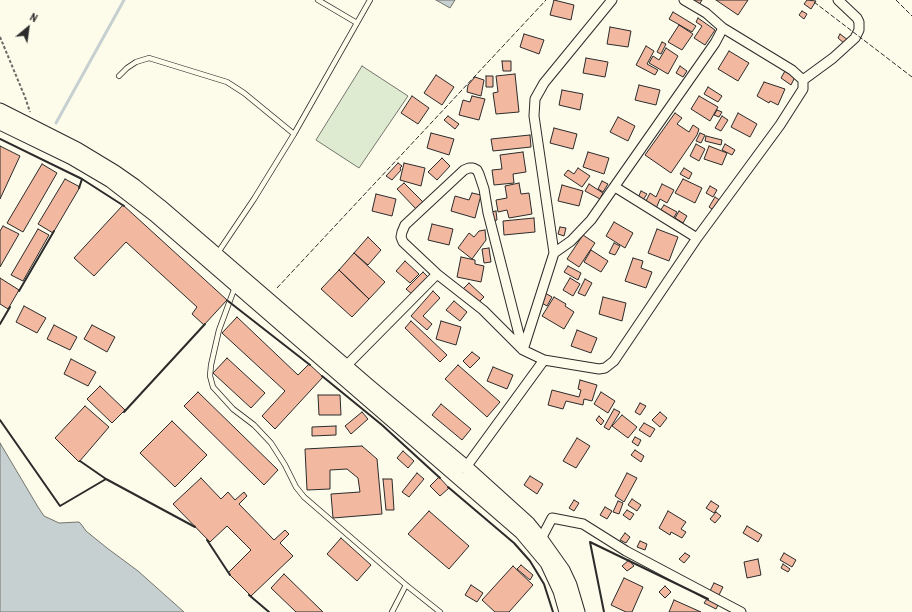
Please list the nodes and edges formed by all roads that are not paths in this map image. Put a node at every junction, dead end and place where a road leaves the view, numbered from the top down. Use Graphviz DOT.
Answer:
graph roads {
  1 [pos="318,0"];
  2 [pos="370,0"];
  3 [pos="612,0"];
  4 [pos="684,0"];
  5 [pos="838,0"];
  6 [pos="357,23"];
  7 [pos="723,28"];
  8 [pos="119,76"];
  9 [pos="803,80"];
  10 [pos="0,110"];
  11 [pos="0,123"];
  12 [pos="294,134"];
  13 [pos="615,187"];
  14 [pos="697,238"];
  15 [pos="554,253"];
  16 [pos="213,259"];
  17 [pos="437,274"];
  18 [pos="239,282"];
  19 [pos="523,350"];
  20 [pos="544,360"];
  21 [pos="346,366"];
  22 [pos="352,379"];
  23 [pos="466,467"];
  24 [pos="542,539"];
  25 [pos="406,585"];
  26 [pos="392,612"];
  27 [pos="440,612"];
  28 [pos="566,612"];
  29 [pos="578,612"];
  30 [pos="741,612"];
  1 -- 6 [label="lane"];
  2 -- 6 [label="lane"];
  3 -- 15 [label="street"];
  4 -- 7 [label="street"];
  5 -- 9 [label="street"];
  6 -- 12 [label="lane"];
  7 -- 9 [label="street"];
  7 -- 13 [label="street"];
  8 -- 12 [label="lane"];
  9 -- 14 [label="street"];
  10 -- 16 [label="main road"];
  11 -- 16 [label="main road"];
  12 -- 16 [label="lane"];
  13 -- 14 [label="street"];
  13 -- 15 [label="street"];
  14 -- 20 [label="street"];
  15 -- 19 [label="street"];
  16 -- 18 [label="main road"];
  17 -- 19 [label="street"];
  17 -- 19 [label="street"];
  17 -- 21 [label="street"];
  18 -- 21 [label="main road"];
  18 -- 22 [label="main road"];
  18 -- 25 [label="lane"];
  19 -- 20 [label="street"];
  20 -- 23 [label="street"];
  21 -- 22 [label="main road"];
  22 -- 23 [label="main road"];
  22 -- 28 [label="main road"];
  23 -- 24 [label="main road"];
  24 -- 29 [label="main road"];
  24 -- 30 [label="street"];
  25 -- 26 [label="lane"];
  25 -- 27 [label="lane"];
}
